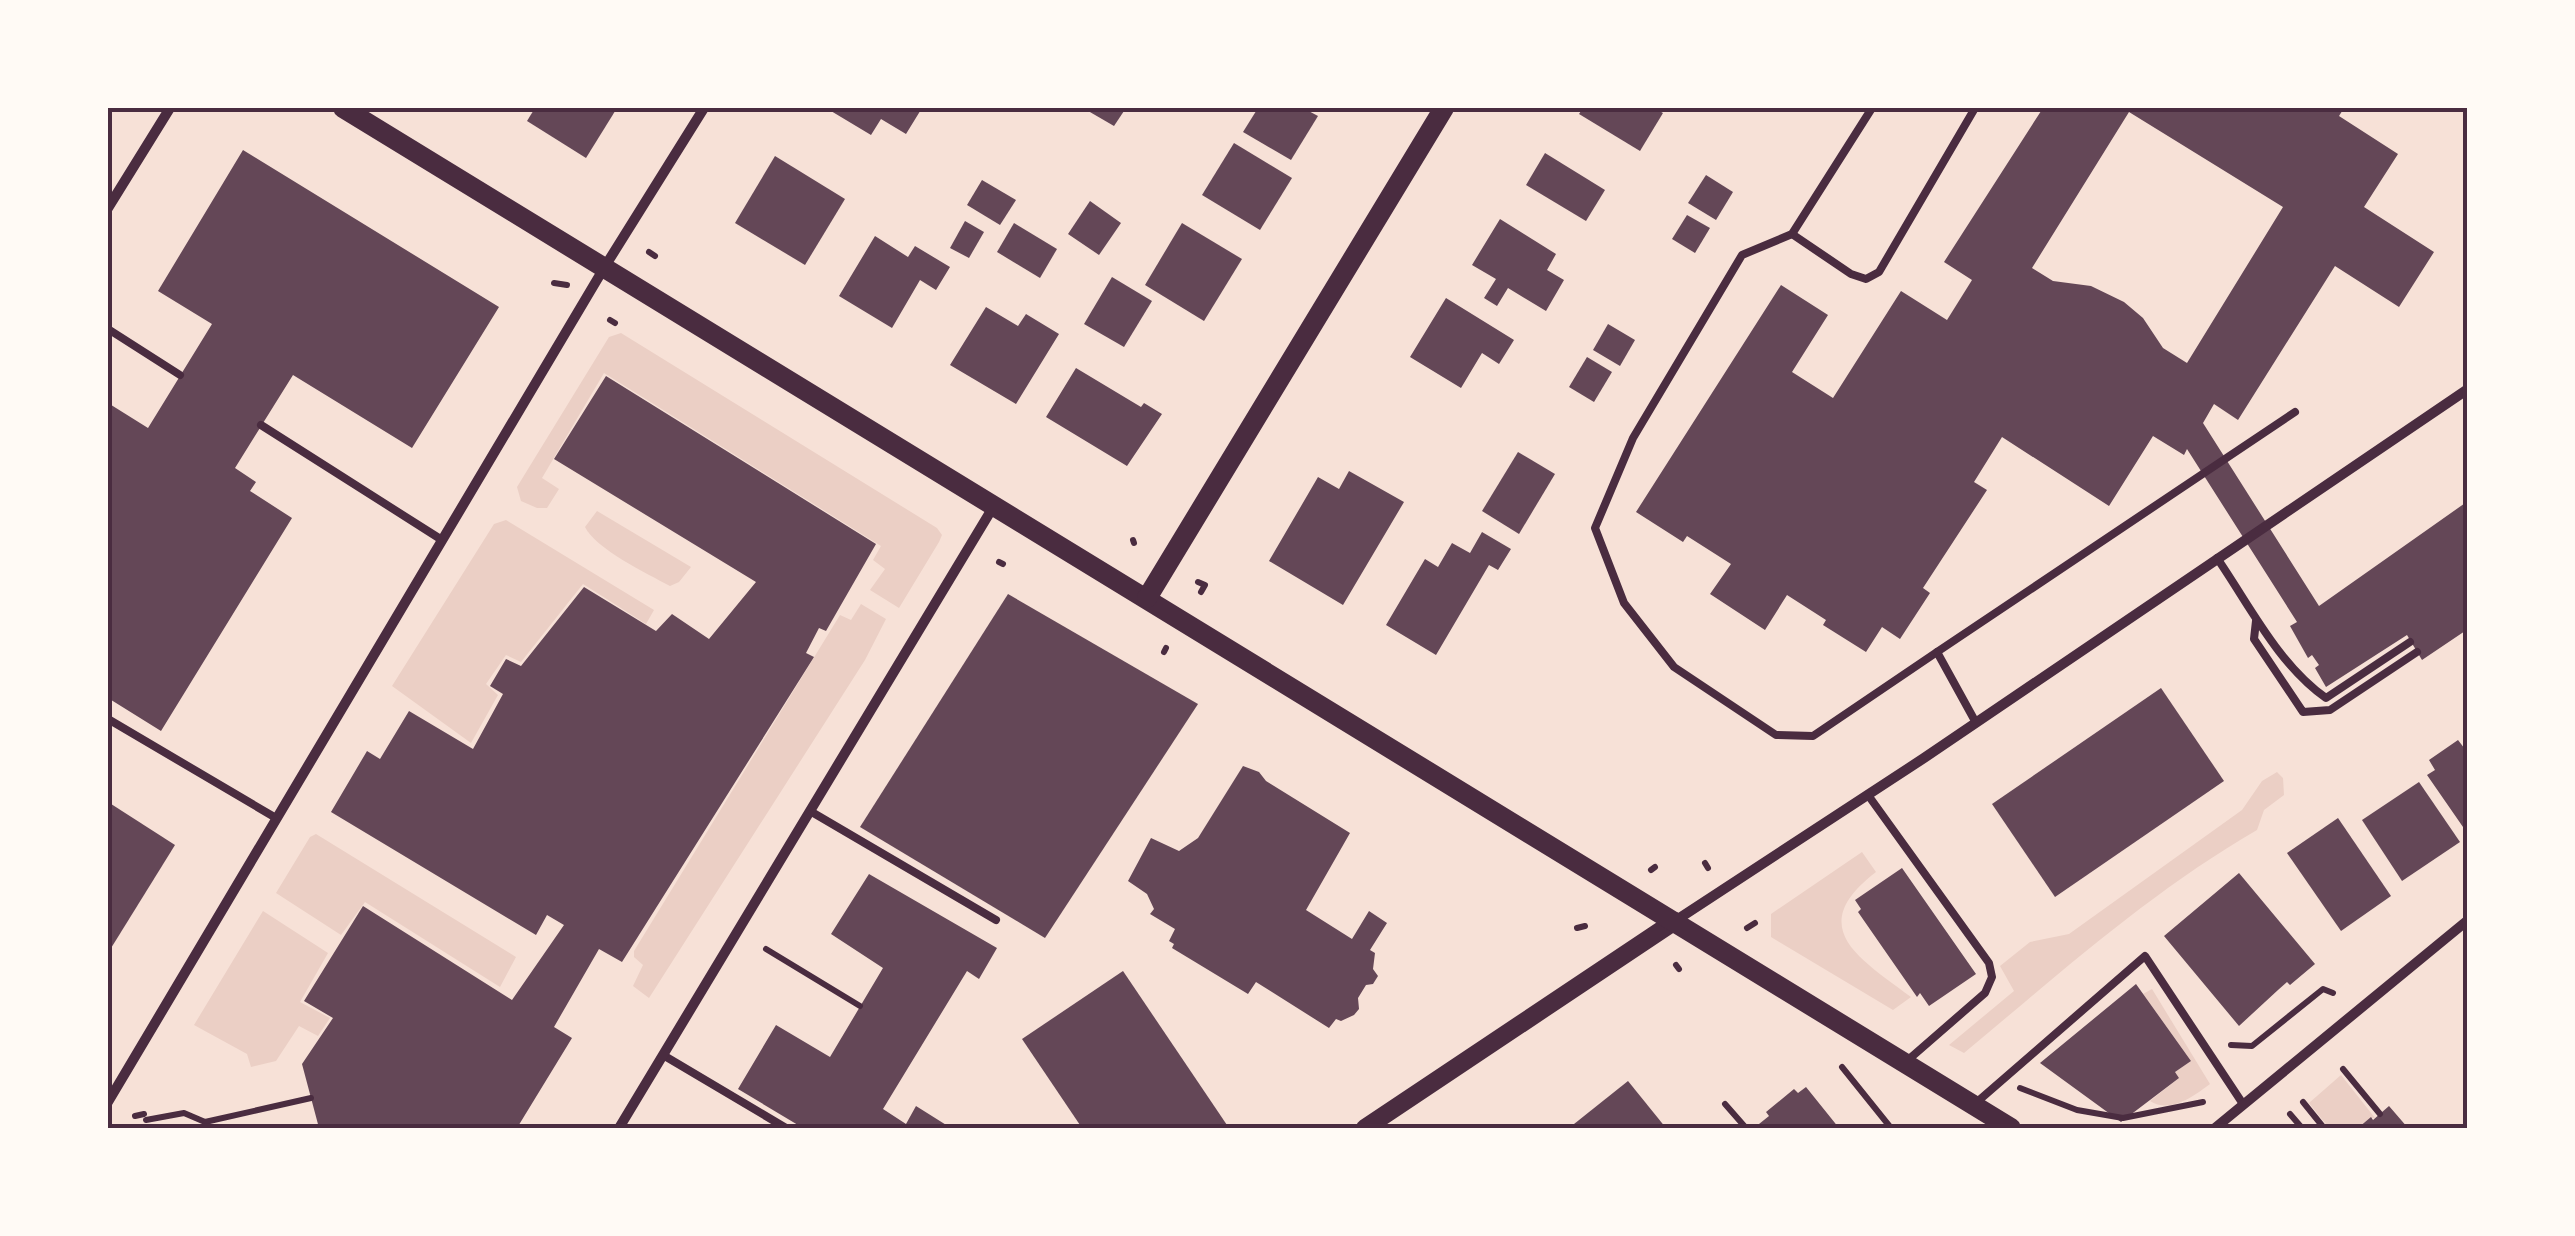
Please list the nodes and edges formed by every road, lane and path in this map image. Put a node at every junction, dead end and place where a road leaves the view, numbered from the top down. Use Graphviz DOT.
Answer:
graph roads {
  1 [pos="170,108"];
  2 [pos="343,108"];
  3 [pos="704,108"];
  4 [pos="1444,108"];
  5 [pos="1872,108"];
  6 [pos="1975,108"];
  7 [pos="108,208"];
  8 [pos="1792,234"];
  9 [pos="604,268"];
  10 [pos="108,329"];
  11 [pos="180,375"];
  12 [pos="2468,389"];
  13 [pos="2295,412"];
  14 [pos="262,425"];
  15 [pos="995,504"];
  16 [pos="442,540"];
  17 [pos="2217,558"];
  18 [pos="1198,582"];
  19 [pos="1201,592"];
  20 [pos="1146,598"];
  21 [pos="2256,621"];
  22 [pos="2410,642"];
  23 [pos="1937,652"];
  24 [pos="2417,652"];
  25 [pos="108,719"];
  26 [pos="1975,721"];
  27 [pos="1868,794"];
  28 [pos="810,811"];
  29 [pos="276,818"];
  30 [pos="996,920"];
  31 [pos="2468,920"];
  32 [pos="1675,921"];
  33 [pos="766,949"];
  34 [pos="2333,993"];
  35 [pos="860,1006"];
  36 [pos="2294,1012"];
  37 [pos="2301,1020"];
  38 [pos="2222,1032"];
  39 [pos="664,1055"];
  40 [pos="1904,1063"];
  41 [pos="1842,1067"];
  42 [pos="2343,1070"];
  43 [pos="2002,1081"];
  44 [pos="311,1098"];
  45 [pos="108,1102"];
  46 [pos="2203,1102"];
  47 [pos="2303,1102"];
  48 [pos="1725,1104"];
  49 [pos="2243,1104"];
  50 [pos="1973,1105"];
  51 [pos="2290,1114"];
  52 [pos="2380,1114"];
  53 [pos="135,1116"];
  54 [pos="619,1128"];
  55 [pos="786,1128"];
  56 [pos="1365,1128"];
  57 [pos="1746,1128"];
  58 [pos="1891,1128"];
  59 [pos="2011,1128"];
  60 [pos="2214,1128"];
  61 [pos="2302,1128"];
  62 [pos="2324,1128"];
  1 -- 7 [label="street"];
  2 -- 9 [label="main road"];
  3 -- 9 [label="street"];
  4 -- 20 [label="main road"];
  5 -- 8 [label="lane"];
  6 -- 8 [label="lane"];
  8 -- 23 [label="lane"];
  9 -- 15 [label="main road"];
  9 -- 16 [label="street"];
  10 -- 11 [label="lane"];
  12 -- 17 [label="street"];
  13 -- 23 [label="lane"];
  14 -- 16 [label="lane"];
  15 -- 20 [label="main road"];
  15 -- 28 [label="street"];
  16 -- 29 [label="street"];
  17 -- 21 [label="lane"];
  17 -- 26 [label="street"];
  18 -- 19 [label="path"];
  20 -- 32 [label="main road"];
  21 -- 22 [label="lane"];
  21 -- 24 [label="lane"];
  23 -- 26 [label="lane"];
  25 -- 29 [label="lane"];
  26 -- 27 [label="street"];
  27 -- 32 [label="street"];
  27 -- 40 [label="lane"];
  28 -- 30 [label="lane"];
  28 -- 39 [label="street"];
  29 -- 45 [label="street"];
  31 -- 49 [label="street"];
  32 -- 40 [label="main road"];
  32 -- 56 [label="street"];
  33 -- 35 [label="path"];
  34 -- 36 [label="path"];
  36 -- 37 [label="path"];
  36 -- 38 [label="path"];
  39 -- 54 [label="street"];
  39 -- 55 [label="lane"];
  40 -- 50 [label="main road"];
  41 -- 58 [label="path"];
  42 -- 52 [label="path"];
  43 -- 46 [label="path"];
  43 -- 49 [label="lane"];
  43 -- 50 [label="lane"];
  44 -- 53 [label="path"];
  47 -- 62 [label="path"];
  48 -- 57 [label="path"];
  49 -- 60 [label="street"];
  50 -- 59 [label="main road"];
  51 -- 61 [label="path"];
}
